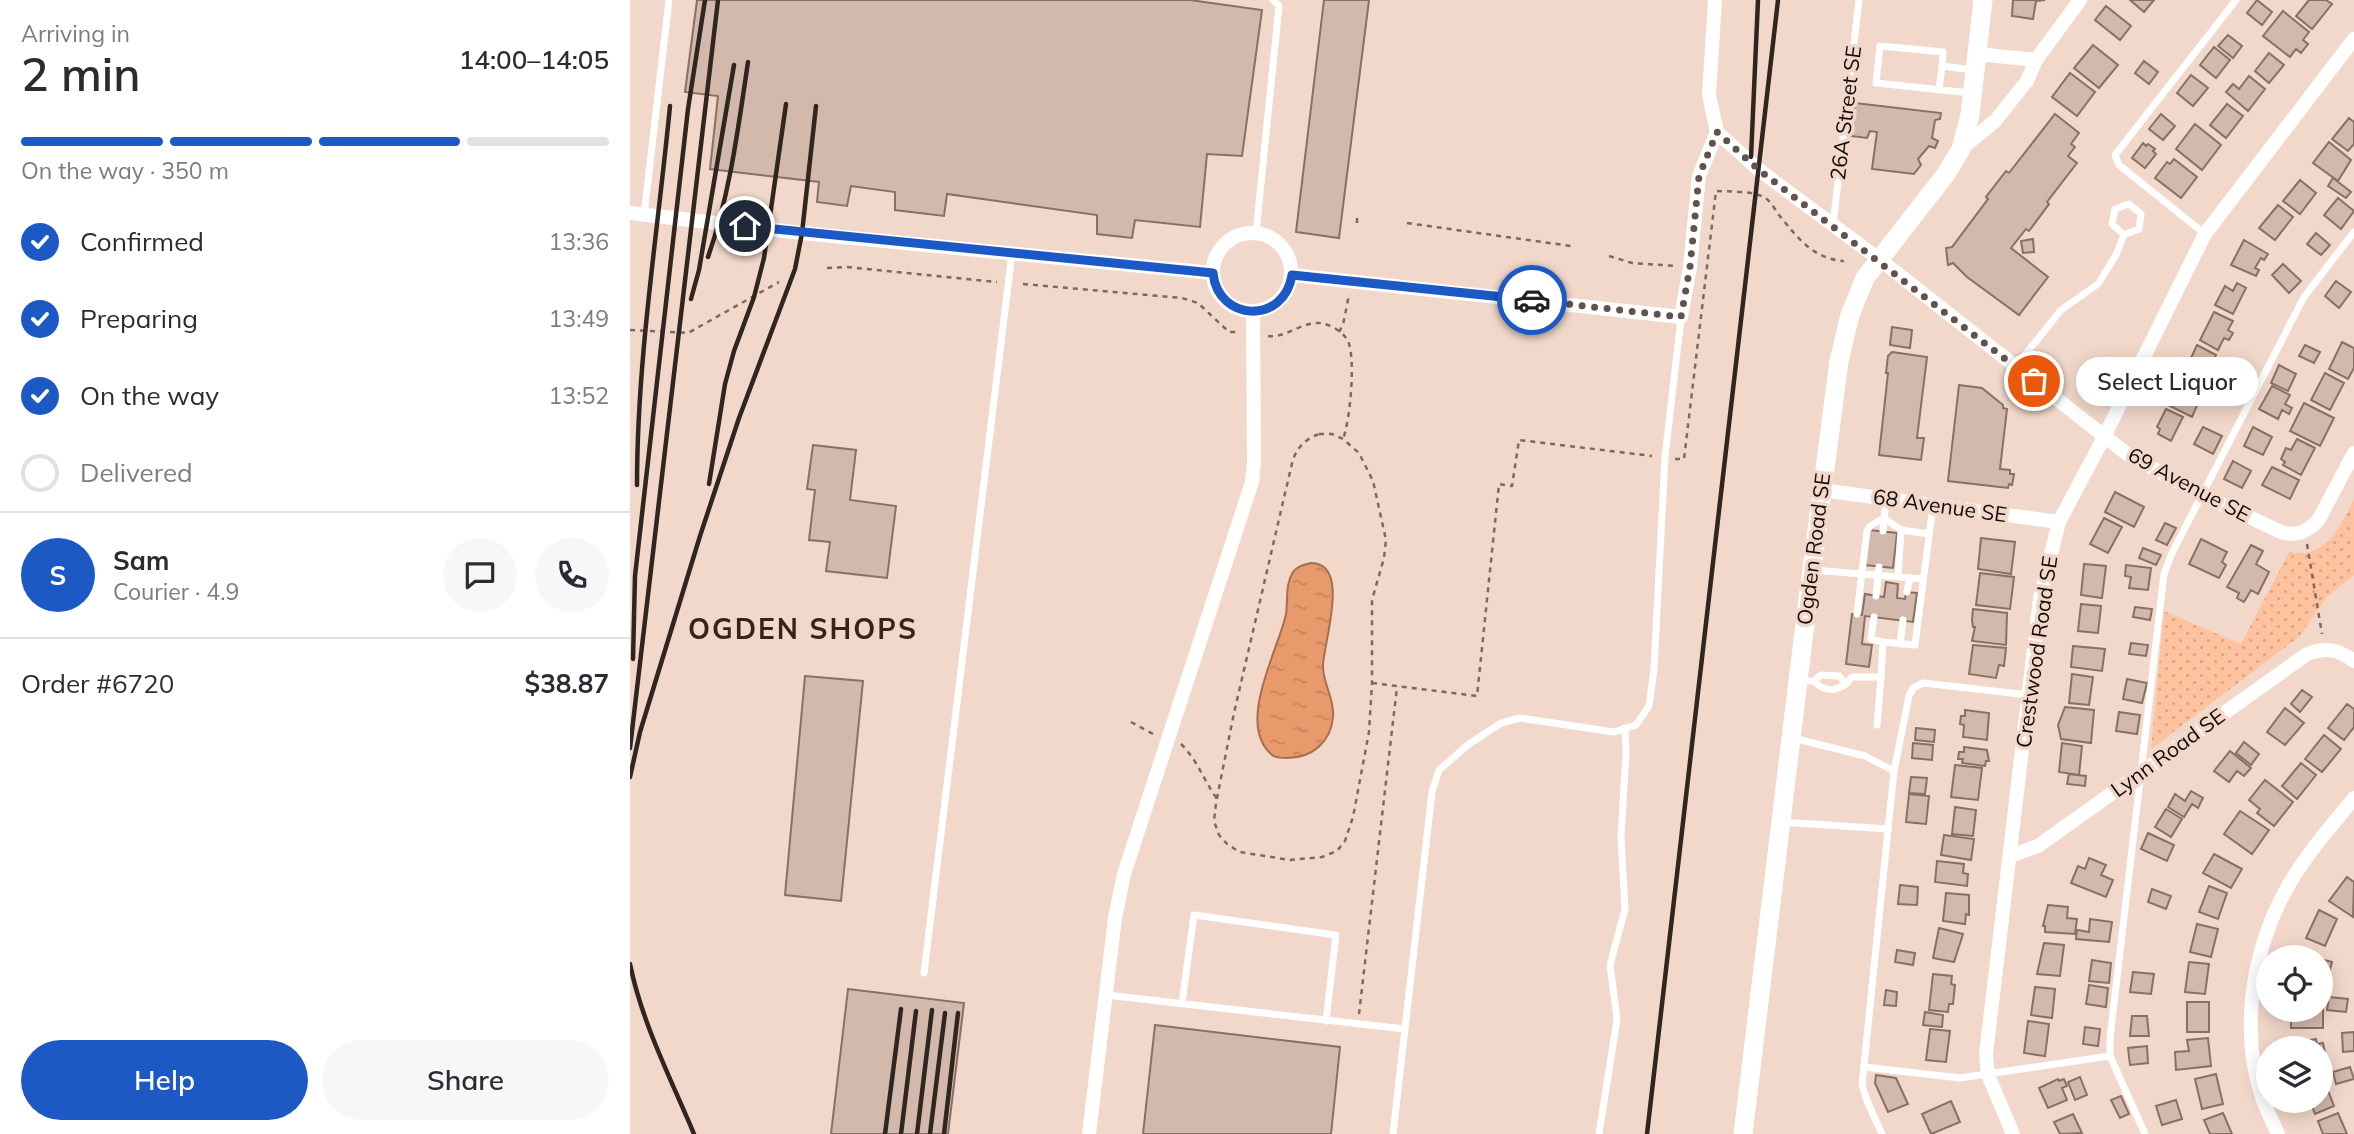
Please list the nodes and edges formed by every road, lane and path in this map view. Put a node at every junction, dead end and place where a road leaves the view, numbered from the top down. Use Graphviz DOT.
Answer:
graph roads {
  1 [pos="669,0"];
  2 [pos="1715,0"];
  3 [pos="1859,0"];
  4 [pos="1983,0"];
  5 [pos="2080,0"];
  6 [pos="2236,0"];
  7 [pos="1277,2"];
  8 [pos="2354,39"];
  9 [pos="2036,60"];
  10 [pos="1976,62"];
  11 [pos="1942,66"];
  12 [pos="1940,90"];
  13 [pos="1972,93"];
  14 [pos="1717,132"];
  15 [pos="1961,149"];
  16 [pos="1357,213"];
  17 [pos="637,214"];
  18 [pos="1357,223"];
  19 [pos="1407,223"];
  20 [pos="1833,225"];
  21 [pos="2354,232"];
  22 [pos="1256,233"];
  23 [pos="2124,234"];
  24 [pos="2204,234"];
  25 [pos="1571,246"];
  26 [pos="1012,253"];
  27 [pos="1609,256"];
  28 [pos="1878,259"];
  29 [pos="1844,261"];
  30 [pos="1676,266"];
  31 [pos="827,268"];
  32 [pos="1213,273"];
  33 [pos="1292,275"];
  34 [pos="779,282"];
  35 [pos="997,282"];
  36 [pos="1023,284"];
  37 [pos="1349,292"];
  38 [pos="1253,312"];
  39 [pos="1681,317"];
  40 [pos="630,330"];
  41 [pos="1236,332"];
  42 [pos="1339,332"];
  43 [pos="1269,336"];
  44 [pos="2016,367"];
  45 [pos="2105,437"];
  46 [pos="1343,439"];
  47 [pos="2354,453"];
  48 [pos="1656,456"];
  49 [pos="1674,458"];
  50 [pos="1821,490"];
  51 [pos="2203,495"];
  52 [pos="1886,499"];
  53 [pos="1933,505"];
  54 [pos="1884,518"];
  55 [pos="2059,522"];
  56 [pos="1901,530"];
  57 [pos="1883,531"];
  58 [pos="2305,531"];
  59 [pos="1929,534"];
  60 [pos="1811,570"];
  61 [pos="1879,571"];
  62 [pos="1860,574"];
  63 [pos="1898,577"];
  64 [pos="1910,578"];
  65 [pos="1923,579"];
  66 [pos="1907,592"];
  67 [pos="1876,596"];
  68 [pos="1857,614"];
  69 [pos="1874,617"];
  70 [pos="1903,621"];
  71 [pos="1883,642"];
  72 [pos="1900,644"];
  73 [pos="2324,648"];
  74 [pos="2354,662"];
  75 [pos="1853,665"];
  76 [pos="1852,677"];
  77 [pos="1881,677"];
  78 [pos="1806,681"];
  79 [pos="1371,683"];
  80 [pos="1846,684"];
  81 [pos="1397,687"];
  82 [pos="2029,695"];
  83 [pos="1131,722"];
  84 [pos="1877,725"];
  85 [pos="1625,728"];
  86 [pos="1159,736"];
  87 [pos="1791,737"];
  88 [pos="1180,743"];
  89 [pos="1894,771"];
  90 [pos="2141,773"];
  91 [pos="2354,798"];
  92 [pos="1217,799"];
  93 [pos="1780,822"];
  94 [pos="1888,829"];
  95 [pos="2010,856"];
  96 [pos="924,973"];
  97 [pos="1106,995"];
  98 [pos="1182,1003"];
  99 [pos="1326,1021"];
  100 [pos="1358,1024"];
  101 [pos="1405,1029"];
  102 [pos="2110,1056"];
  103 [pos="1864,1067"];
  104 [pos="1988,1075"];
  105 [pos="1089,1134"];
  106 [pos="1392,1134"];
  107 [pos="1599,1134"];
  108 [pos="1743,1134"];
  109 [pos="1882,1134"];
  110 [pos="2013,1134"];
  111 [pos="2145,1134"];
  112 [pos="2278,1134"];
  1 -- 17 [label="lane"];
  2 -- 14 [label="street"];
  3 -- 20 [label="lane, 26A Street SE"];
  4 -- 10 [label="street, Ogden Road SE"];
  5 -- 9 [label="street"];
  6 -- 24 [label="lane"];
  7 -- 22 [label="lane"];
  8 -- 24 [label="street, Crestwood Road SE"];
  9 -- 10 [label="street"];
  9 -- 15 [label="street"];
  10 -- 11 [label="lane"];
  10 -- 13 [label="street, Ogden Road SE"];
  11 -- 12 [label="lane"];
  11 -- 12 [label="lane"];
  12 -- 13 [label="lane"];
  13 -- 15 [label="street, Ogden Road SE"];
  14 -- 20 [label="street, 69 Avenue SE"];
  14 -- 39 [label="street"];
  15 -- 28 [label="street, Ogden Road SE"];
  16 -- 18 [label="path"];
  17 -- 26 [label="street"];
  19 -- 25 [label="path"];
  20 -- 28 [label="street, 69 Avenue SE"];
  21 -- 51 [label="lane"];
  22 -- 32 [label="street"];
  22 -- 33 [label="street"];
  23 -- 23 [label="lane"];
  23 -- 44 [label="lane"];
  24 -- 45 [label="street, Crestwood Road SE"];
  26 -- 32 [label="street"];
  26 -- 96 [label="lane"];
  27 -- 30 [label="path"];
  28 -- 44 [label="street, 69 Avenue SE"];
  28 -- 50 [label="street, Ogden Road SE"];
  29 -- 49 [label="path"];
  31 -- 35 [label="path"];
  32 -- 38 [label="street"];
  33 -- 38 [label="street"];
  33 -- 39 [label="street"];
  34 -- 40 [label="path"];
  36 -- 41 [label="path"];
  37 -- 42 [label="path"];
  38 -- 97 [label="street"];
  39 -- 85 [label="lane"];
  42 -- 43 [label="path"];
  42 -- 46 [label="path"];
  44 -- 45 [label="street, 69 Avenue SE"];
  45 -- 51 [label="street, 69 Avenue SE"];
  45 -- 55 [label="street, Crestwood Road SE"];
  46 -- 79 [label="path"];
  46 -- 92 [label="path"];
  47 -- 58 [label="street"];
  48 -- 81 [label="path"];
  50 -- 52 [label="street, 68 Avenue SE"];
  50 -- 60 [label="street, Ogden Road SE"];
  51 -- 58 [label="street, 69 Avenue SE"];
  51 -- 90 [label="lane"];
  52 -- 53 [label="street, 68 Avenue SE"];
  52 -- 54 [label="lane"];
  53 -- 55 [label="street, 68 Avenue SE"];
  53 -- 59 [label="lane"];
  54 -- 56 [label="lane"];
  54 -- 57 [label="lane"];
  54 -- 62 [label="lane"];
  55 -- 82 [label="street, Crestwood Road SE"];
  56 -- 59 [label="lane"];
  56 -- 63 [label="lane"];
  58 -- 73 [label="path"];
  59 -- 65 [label="lane"];
  60 -- 62 [label="lane"];
  60 -- 78 [label="street, Ogden Road SE"];
  61 -- 62 [label="lane"];
  61 -- 63 [label="lane"];
  61 -- 67 [label="lane"];
  62 -- 68 [label="lane"];
  63 -- 64 [label="lane"];
  64 -- 65 [label="lane"];
  64 -- 66 [label="lane"];
  65 -- 72 [label="lane"];
  69 -- 71 [label="lane"];
  70 -- 72 [label="lane"];
  71 -- 72 [label="lane"];
  71 -- 77 [label="lane"];
  73 -- 74 [label="street"];
  73 -- 90 [label="street, Lynn Road SE"];
  75 -- 76 [label="lane"];
  76 -- 77 [label="lane"];
  76 -- 80 [label="lane"];
  77 -- 84 [label="lane"];
  78 -- 80 [label="lane"];
  78 -- 80 [label="lane"];
  78 -- 87 [label="street, Ogden Road SE"];
  79 -- 81 [label="path"];
  79 -- 92 [label="path"];
  81 -- 100 [label="path"];
  82 -- 89 [label="lane"];
  82 -- 95 [label="street, Crestwood Road SE"];
  83 -- 86 [label="path"];
  85 -- 101 [label="lane"];
  85 -- 107 [label="lane"];
  87 -- 89 [label="lane"];
  87 -- 93 [label="street, Ogden Road SE"];
  88 -- 92 [label="path"];
  89 -- 94 [label="lane"];
  90 -- 95 [label="street, Lynn Road SE"];
  90 -- 102 [label="lane"];
  91 -- 112 [label="street"];
  93 -- 94 [label="lane"];
  93 -- 108 [label="street, Ogden Road SE"];
  94 -- 103 [label="lane"];
  95 -- 104 [label="street, Crestwood Road SE"];
  97 -- 98 [label="lane"];
  97 -- 105 [label="street"];
  98 -- 99 [label="lane"];
  98 -- 99 [label="lane"];
  99 -- 100 [label="lane"];
  100 -- 101 [label="lane"];
  101 -- 106 [label="lane"];
  102 -- 104 [label="lane"];
  102 -- 111 [label="lane"];
  103 -- 104 [label="lane"];
  103 -- 109 [label="lane"];
  104 -- 110 [label="street, Crestwood Road SE"];
}
